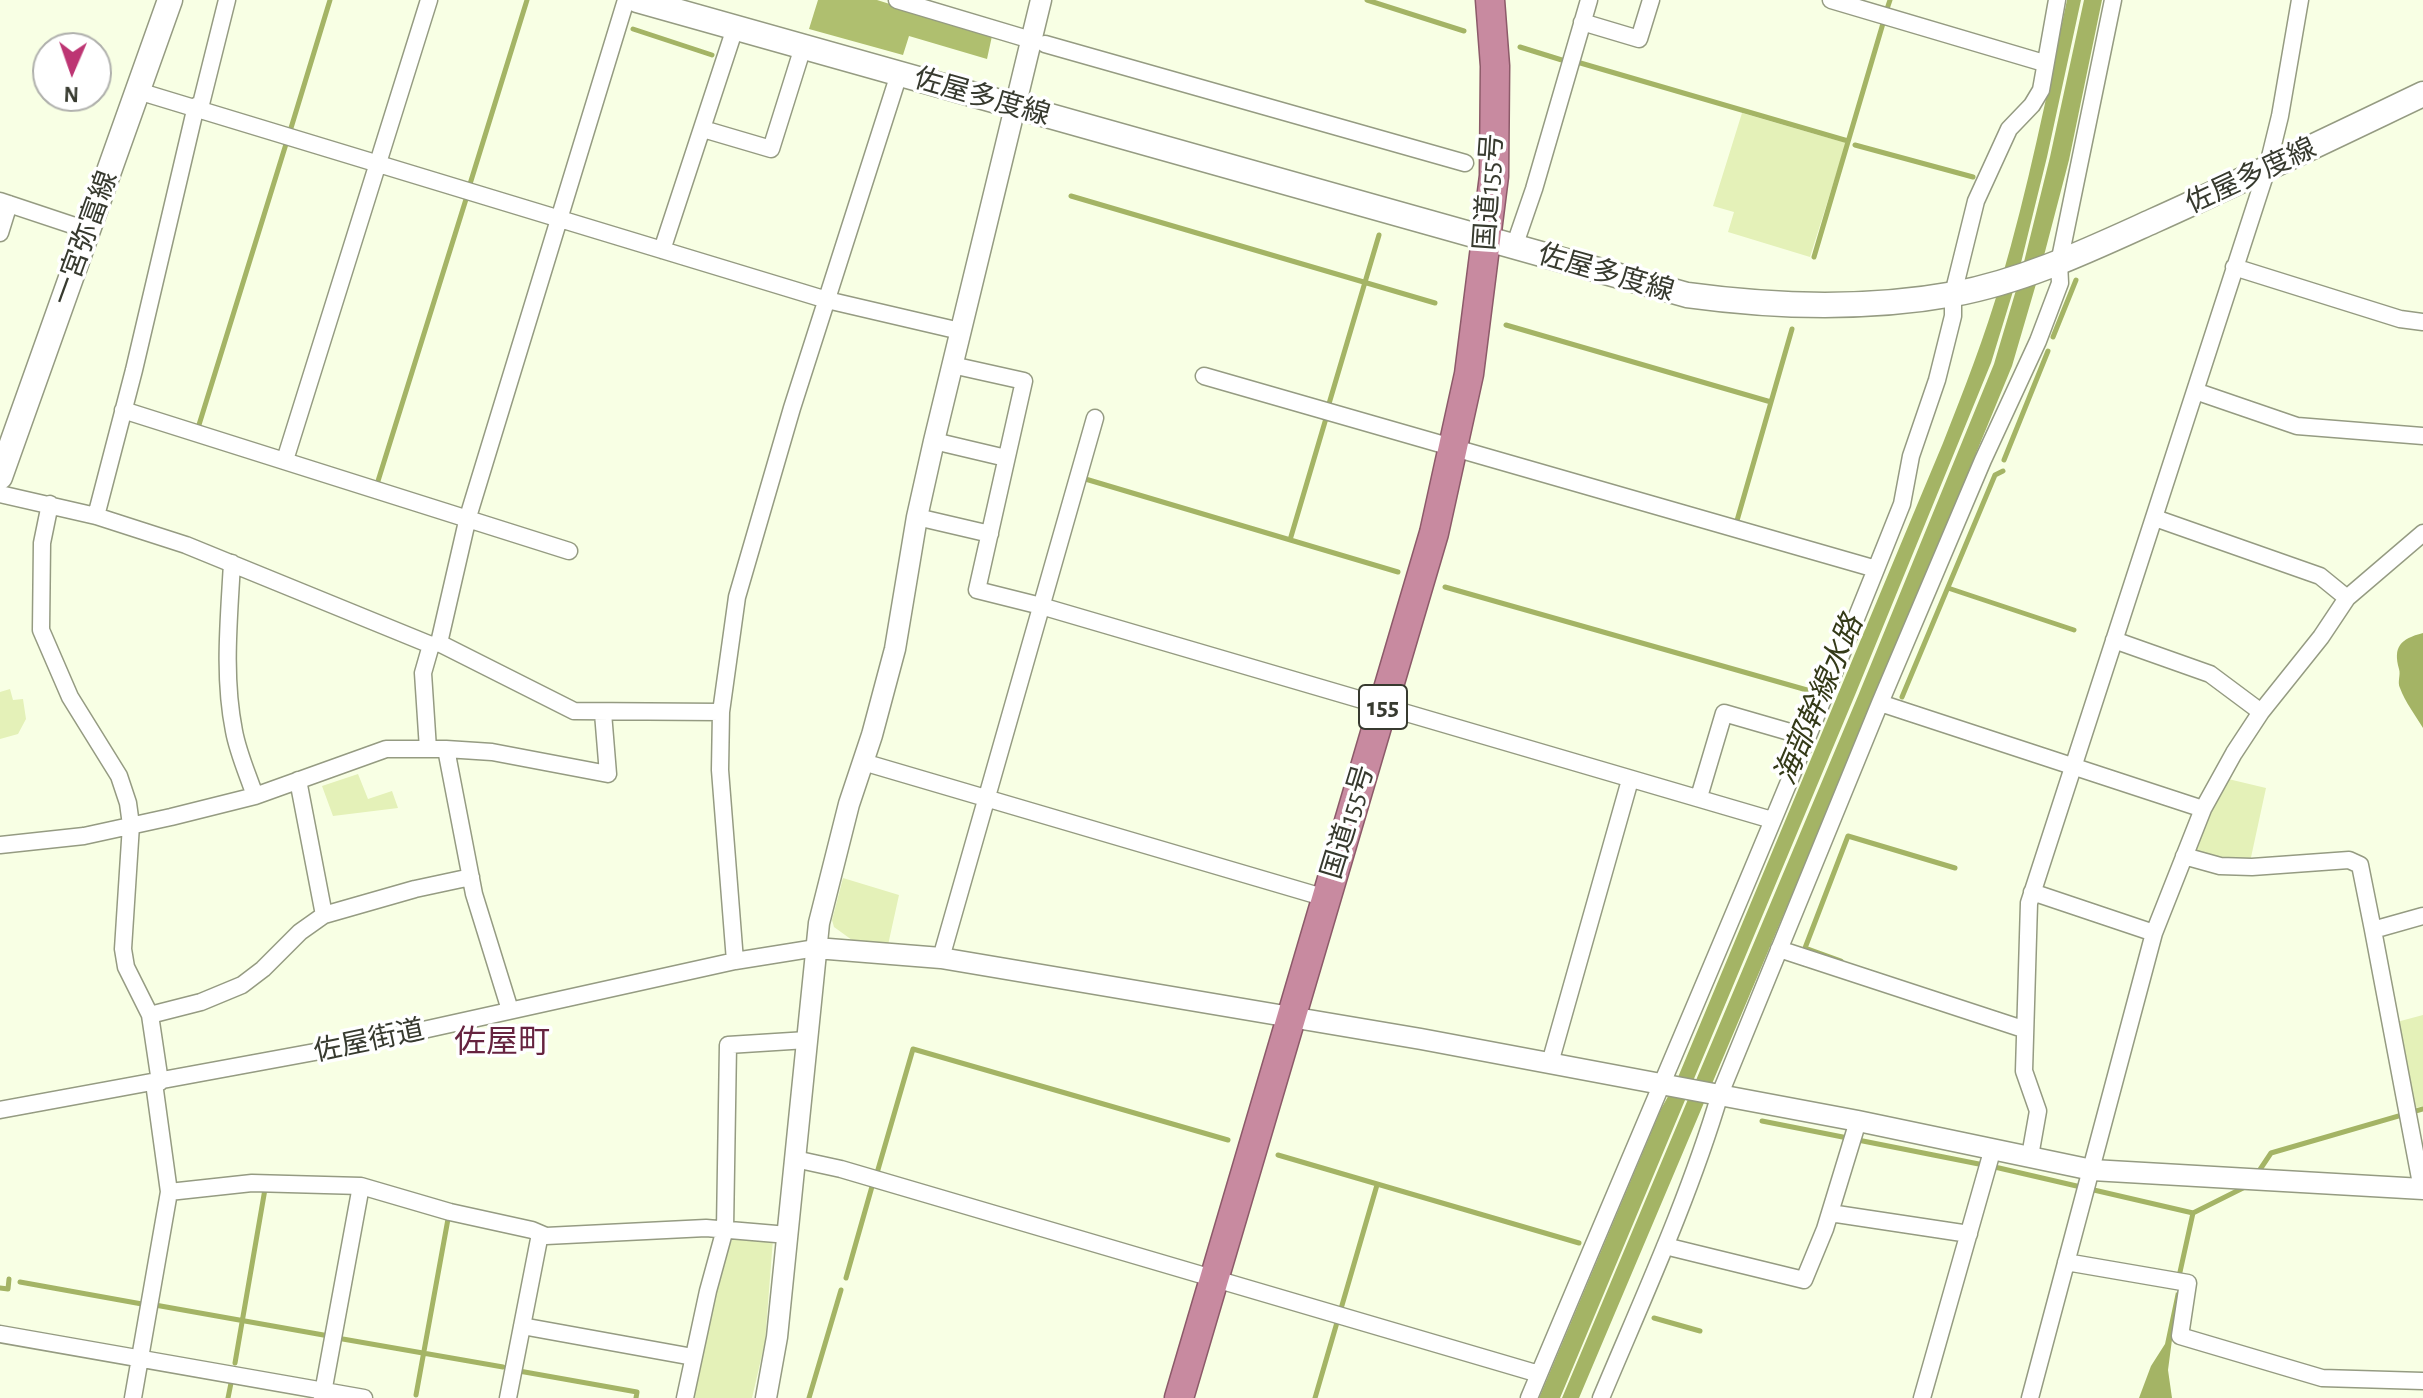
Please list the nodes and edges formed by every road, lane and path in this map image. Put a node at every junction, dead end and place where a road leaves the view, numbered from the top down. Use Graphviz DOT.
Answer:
graph roads {
  1 [pos="170,0"];
  2 [pos="227,0"];
  3 [pos="429,0"];
  4 [pos="626,0"];
  5 [pos="637,0"];
  6 [pos="897,0"];
  7 [pos="1041,0"];
  8 [pos="1490,0"];
  9 [pos="1589,0"];
  10 [pos="1651,0"];
  11 [pos="1831,0"];
  12 [pos="2057,0"];
  13 [pos="2113,0"];
  14 [pos="2300,0"];
  15 [pos="1582,22"];
  16 [pos="735,28"];
  17 [pos="1021,37"];
  18 [pos="1045,44"];
  19 [pos="803,47"];
  20 [pos="2044,63"];
  21 [pos="899,74"];
  22 [pos="138,91"];
  23 [pos="2423,94"];
  24 [pos="198,107"];
  25 [pos="1016,107"];
  26 [pos="703,129"];
  27 [pos="379,163"];
  28 [pos="1465,163"];
  29 [pos="2267,169"];
  30 [pos="5,203"];
  31 [pos="561,219"];
  32 [pos="87,230"];
  33 [pos="0,233"];
  34 [pos="1487,238"];
  35 [pos="1514,247"];
  36 [pos="662,250"];
  37 [pos="2059,263"];
  38 [pos="2234,267"];
  39 [pos="1965,291"];
  40 [pos="827,300"];
  41 [pos="2423,322"];
  42 [pos="960,331"];
  43 [pos="952,365"];
  44 [pos="1204,376"];
  45 [pos="2195,391"];
  46 [pos="123,410"];
  47 [pos="1095,418"];
  48 [pos="2423,436"];
  49 [pos="934,441"];
  50 [pos="1452,449"];
  51 [pos="1006,458"];
  52 [pos="285,460"];
  53 [pos="0,477"];
  54 [pos="0,494"];
  55 [pos="50,504"];
  56 [pos="96,516"];
  57 [pos="468,517"];
  58 [pos="917,517"];
  59 [pos="2155,518"];
  60 [pos="2423,533"];
  61 [pos="990,534"];
  62 [pos="569,551"];
  63 [pos="232,563"];
  64 [pos="1876,569"];
  65 [pos="2347,598"];
  66 [pos="1041,606"];
  67 [pos="2114,640"];
  68 [pos="435,644"];
  69 [pos="1880,703"];
  70 [pos="1383,707"];
  71 [pos="721,712"];
  72 [pos="2261,712"];
  73 [pos="603,713"];
  74 [pos="1807,737"];
  75 [pos="428,749"];
  76 [pos="446,749"];
  77 [pos="863,762"];
  78 [pos="2071,767"];
  79 [pos="298,780"];
  80 [pos="1630,780"];
  81 [pos="255,796"];
  82 [pos="1699,797"];
  83 [pos="985,798"];
  84 [pos="2203,809"];
  85 [pos="1772,820"];
  86 [pos="131,825"];
  87 [pos="0,845"];
  88 [pos="2184,856"];
  89 [pos="471,877"];
  90 [pos="2032,892"];
  91 [pos="1326,898"];
  92 [pos="324,915"];
  93 [pos="2423,916"];
  94 [pos="2373,930"];
  95 [pos="2154,933"];
  96 [pos="816,948"];
  97 [pos="1779,949"];
  98 [pos="941,958"];
  99 [pos="735,961"];
  100 [pos="510,1010"];
  101 [pos="150,1015"];
  102 [pos="1290,1017"];
  103 [pos="2023,1029"];
  104 [pos="807,1040"];
  105 [pos="1550,1063"];
  106 [pos="157,1083"];
  107 [pos="1665,1084"];
  108 [pos="1720,1094"];
  109 [pos="0,1110"];
  110 [pos="1855,1131"];
  111 [pos="2030,1156"];
  112 [pos="1990,1158"];
  113 [pos="795,1159"];
  114 [pos="2088,1182"];
  115 [pos="361,1186"];
  116 [pos="2422,1189"];
  117 [pos="169,1192"];
  118 [pos="1830,1213"];
  119 [pos="725,1229"];
  120 [pos="540,1234"];
  121 [pos="1969,1234"];
  122 [pos="788,1235"];
  123 [pos="1665,1246"];
  124 [pos="2066,1262"];
  125 [pos="1215,1277"];
  126 [pos="522,1326"];
  127 [pos="0,1334"];
  128 [pos="140,1357"];
  129 [pos="693,1357"];
  130 [pos="1539,1374"];
  131 [pos="2423,1381"];
  132 [pos="322,1394"];
  133 [pos="133,1398"];
  134 [pos="364,1398"];
  135 [pos="508,1398"];
  136 [pos="685,1398"];
  137 [pos="766,1398"];
  138 [pos="1179,1398"];
  139 [pos="1529,1398"];
  140 [pos="1601,1398"];
  141 [pos="1922,1398"];
  142 [pos="2030,1398"];
  1 -- 22 [label="main road, 一宮弥富線"];
  2 -- 24 [label="street"];
  3 -- 27 [label="street"];
  4 -- 31 [label="street"];
  5 -- 16 [label="main road, 佐屋多度線"];
  6 -- 17 [label="street"];
  7 -- 25 [label="street"];
  8 -- 34 [label="highway, 国道155号 / 155"];
  9 -- 15 [label="street"];
  10 -- 15 [label="street"];
  11 -- 20 [label="street"];
  12 -- 20 [label="street"];
  13 -- 37 [label="street"];
  14 -- 29 [label="street"];
  15 -- 35 [label="street"];
  16 -- 19 [label="main road, 佐屋多度線"];
  16 -- 26 [label="street"];
  18 -- 28 [label="street"];
  19 -- 21 [label="main road, 佐屋多度線"];
  19 -- 26 [label="street"];
  20 -- 39 [label="street"];
  21 -- 25 [label="main road, 佐屋多度線"];
  21 -- 40 [label="street"];
  22 -- 24 [label="street"];
  22 -- 32 [label="main road, 一宮弥富線"];
  23 -- 29 [label="main road, 佐屋多度線"];
  24 -- 27 [label="street"];
  24 -- 46 [label="street"];
  25 -- 34 [label="main road, 佐屋多度線"];
  25 -- 42 [label="street"];
  26 -- 36 [label="street"];
  27 -- 31 [label="street"];
  27 -- 52 [label="street"];
  29 -- 37 [label="main road, 佐屋多度線"];
  29 -- 38 [label="street"];
  30 -- 32 [label="street"];
  30 -- 33 [label="street"];
  31 -- 36 [label="street"];
  31 -- 57 [label="street"];
  32 -- 53 [label="main road, 一宮弥富線"];
  34 -- 35 [label="main road, 佐屋多度線"];
  34 -- 50 [label="highway, 国道155号 / 155"];
  35 -- 39 [label="main road, 佐屋多度線"];
  36 -- 40 [label="street"];
  37 -- 39 [label="main road, 佐屋多度線"];
  37 -- 69 [label="street"];
  38 -- 41 [label="street"];
  38 -- 45 [label="street"];
  39 -- 64 [label="street"];
  40 -- 42 [label="street"];
  40 -- 71 [label="street"];
  42 -- 43 [label="street"];
  43 -- 49 [label="street"];
  43 -- 51 [label="street"];
  44 -- 50 [label="street"];
  45 -- 48 [label="street"];
  45 -- 59 [label="street"];
  46 -- 52 [label="street"];
  46 -- 56 [label="street"];
  47 -- 66 [label="street"];
  49 -- 51 [label="street"];
  49 -- 58 [label="street"];
  50 -- 64 [label="street"];
  50 -- 70 [label="highway, 国道155号 / 155"];
  51 -- 61 [label="street"];
  52 -- 57 [label="street"];
  54 -- 55 [label="street"];
  55 -- 56 [label="street"];
  55 -- 86 [label="street"];
  56 -- 63 [label="street"];
  57 -- 62 [label="street"];
  57 -- 68 [label="street"];
  58 -- 61 [label="street"];
  58 -- 77 [label="street"];
  59 -- 65 [label="street"];
  59 -- 67 [label="street"];
  60 -- 65 [label="street"];
  61 -- 66 [label="street"];
  63 -- 68 [label="street"];
  63 -- 81 [label="street"];
  64 -- 74 [label="street"];
  65 -- 72 [label="street"];
  66 -- 70 [label="street"];
  66 -- 83 [label="street"];
  67 -- 72 [label="street"];
  67 -- 78 [label="street"];
  68 -- 73 [label="street"];
  68 -- 75 [label="street"];
  69 -- 78 [label="street"];
  69 -- 97 [label="street"];
  70 -- 80 [label="street"];
  70 -- 91 [label="highway, 国道155号 / 155"];
  71 -- 73 [label="street"];
  71 -- 99 [label="street"];
  72 -- 84 [label="street"];
  73 -- 76 [label="street"];
  74 -- 82 [label="street"];
  74 -- 85 [label="street"];
  75 -- 76 [label="street"];
  75 -- 79 [label="street"];
  76 -- 89 [label="street"];
  77 -- 83 [label="street"];
  77 -- 96 [label="street"];
  78 -- 84 [label="street"];
  78 -- 90 [label="street"];
  79 -- 81 [label="street"];
  79 -- 92 [label="street"];
  80 -- 82 [label="street"];
  80 -- 105 [label="street"];
  81 -- 86 [label="street"];
  82 -- 85 [label="street"];
  83 -- 91 [label="street"];
  83 -- 98 [label="street"];
  84 -- 88 [label="street"];
  85 -- 107 [label="street"];
  86 -- 87 [label="street"];
  86 -- 101 [label="street"];
  88 -- 94 [label="street"];
  88 -- 95 [label="street"];
  89 -- 92 [label="street"];
  89 -- 100 [label="street"];
  90 -- 95 [label="street"];
  90 -- 103 [label="street"];
  91 -- 102 [label="highway, 国道155号 / 155"];
  92 -- 101 [label="street"];
  93 -- 94 [label="street"];
  94 -- 116 [label="street"];
  95 -- 114 [label="street"];
  96 -- 98 [label="street"];
  96 -- 99 [label="street, 佐屋街道"];
  96 -- 104 [label="street"];
  97 -- 103 [label="street"];
  97 -- 108 [label="street"];
  98 -- 102 [label="street"];
  99 -- 100 [label="street, 佐屋街道"];
  100 -- 106 [label="street, 佐屋街道"];
  101 -- 106 [label="street"];
  102 -- 105 [label="street"];
  102 -- 125 [label="highway, 国道155号 / 155"];
  103 -- 111 [label="street"];
  104 -- 113 [label="street"];
  104 -- 119 [label="street"];
  105 -- 107 [label="street"];
  106 -- 109 [label="street, 佐屋街道"];
  106 -- 117 [label="street"];
  107 -- 108 [label="street"];
  107 -- 130 [label="street"];
  108 -- 110 [label="street"];
  108 -- 123 [label="street"];
  110 -- 112 [label="street"];
  110 -- 118 [label="street"];
  111 -- 112 [label="street"];
  111 -- 114 [label="street"];
  112 -- 121 [label="street"];
  113 -- 122 [label="street"];
  113 -- 125 [label="street"];
  114 -- 116 [label="street"];
  114 -- 124 [label="street"];
  115 -- 117 [label="street"];
  115 -- 120 [label="street"];
  115 -- 132 [label="street"];
  117 -- 128 [label="street"];
  118 -- 121 [label="street"];
  118 -- 123 [label="street"];
  119 -- 120 [label="street"];
  119 -- 122 [label="street"];
  119 -- 129 [label="street"];
  120 -- 126 [label="street"];
  121 -- 141 [label="street"];
  122 -- 137 [label="street"];
  123 -- 140 [label="street"];
  124 -- 131 [label="street"];
  124 -- 142 [label="street"];
  125 -- 130 [label="street"];
  125 -- 138 [label="highway, 国道155号 / 155"];
  126 -- 129 [label="street"];
  126 -- 135 [label="street"];
  127 -- 128 [label="street"];
  128 -- 132 [label="street"];
  128 -- 133 [label="street"];
  129 -- 136 [label="street"];
  130 -- 139 [label="street"];
  132 -- 134 [label="street"];
}
